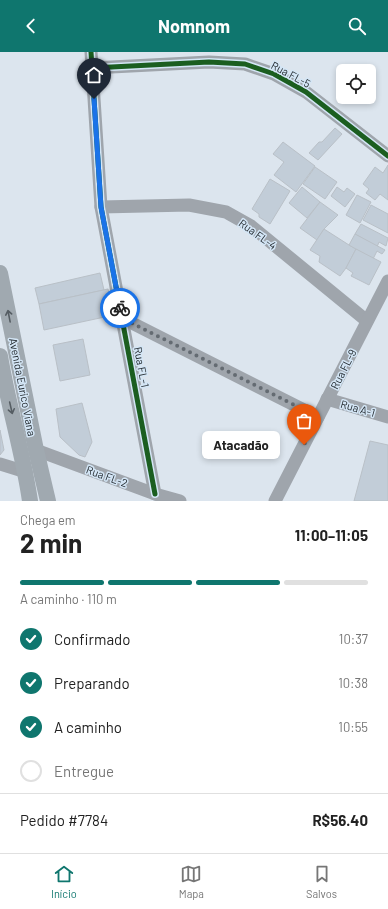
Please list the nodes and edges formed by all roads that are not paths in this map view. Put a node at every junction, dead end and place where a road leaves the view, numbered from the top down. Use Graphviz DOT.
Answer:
graph roads {
  1 [pos="91,52"];
  2 [pos="92,68"];
  3 [pos="388,156"];
  4 [pos="101,207"];
  5 [pos="0,273"];
  6 [pos="388,281"];
  7 [pos="122,318"];
  8 [pos="367,321"];
  9 [pos="0,356"];
  10 [pos="2,376"];
  11 [pos="22,383"];
  12 [pos="327,399"];
  13 [pos="388,416"];
  14 [pos="318,417"];
  15 [pos="36,450"];
  16 [pos="0,464"];
  17 [pos="26,472"];
  18 [pos="162,497"];
  19 [pos="30,501"];
  20 [pos="48,501"];
  21 [pos="180,501"];
  22 [pos="276,501"];
  1 -- 2 [label="street, Rua FL-1"];
  2 -- 3 [label="street, Rua FL-5"];
  2 -- 4 [label="street, Rua FL-1"];
  4 -- 7 [label="street, Rua FL-1"];
  4 -- 8 [label="street, Rua FL-4"];
  11 -- 5 [label="main road, Avenida Eurico Viana, one-way"];
  6 -- 8 [label="street, Rua FL-9"];
  7 -- 14 [label="street"];
  7 -- 18 [label="street, Rua FL-1"];
  8 -- 12 [label="street, Rua FL-9"];
  9 -- 10 [label="main road, Avenida Eurico Viana"];
  10 -- 11 [label="street"];
  10 -- 17 [label="main road, Avenida Eurico Viana, one-way"];
  11 -- 15 [label="main road, Avenida Eurico Viana"];
  12 -- 13 [label="street, Rua A-1"];
  12 -- 14 [label="street, Rua FL-9"];
  14 -- 22 [label="street, Rua FL-9"];
  15 -- 18 [label="street, Rua FL-2"];
  15 -- 20 [label="main road, Avenida Eurico Viana"];
  16 -- 17 [label="street"];
  17 -- 19 [label="main road, Avenida Eurico Viana"];
  18 -- 21 [label="street, Rua FL-2"];
}
